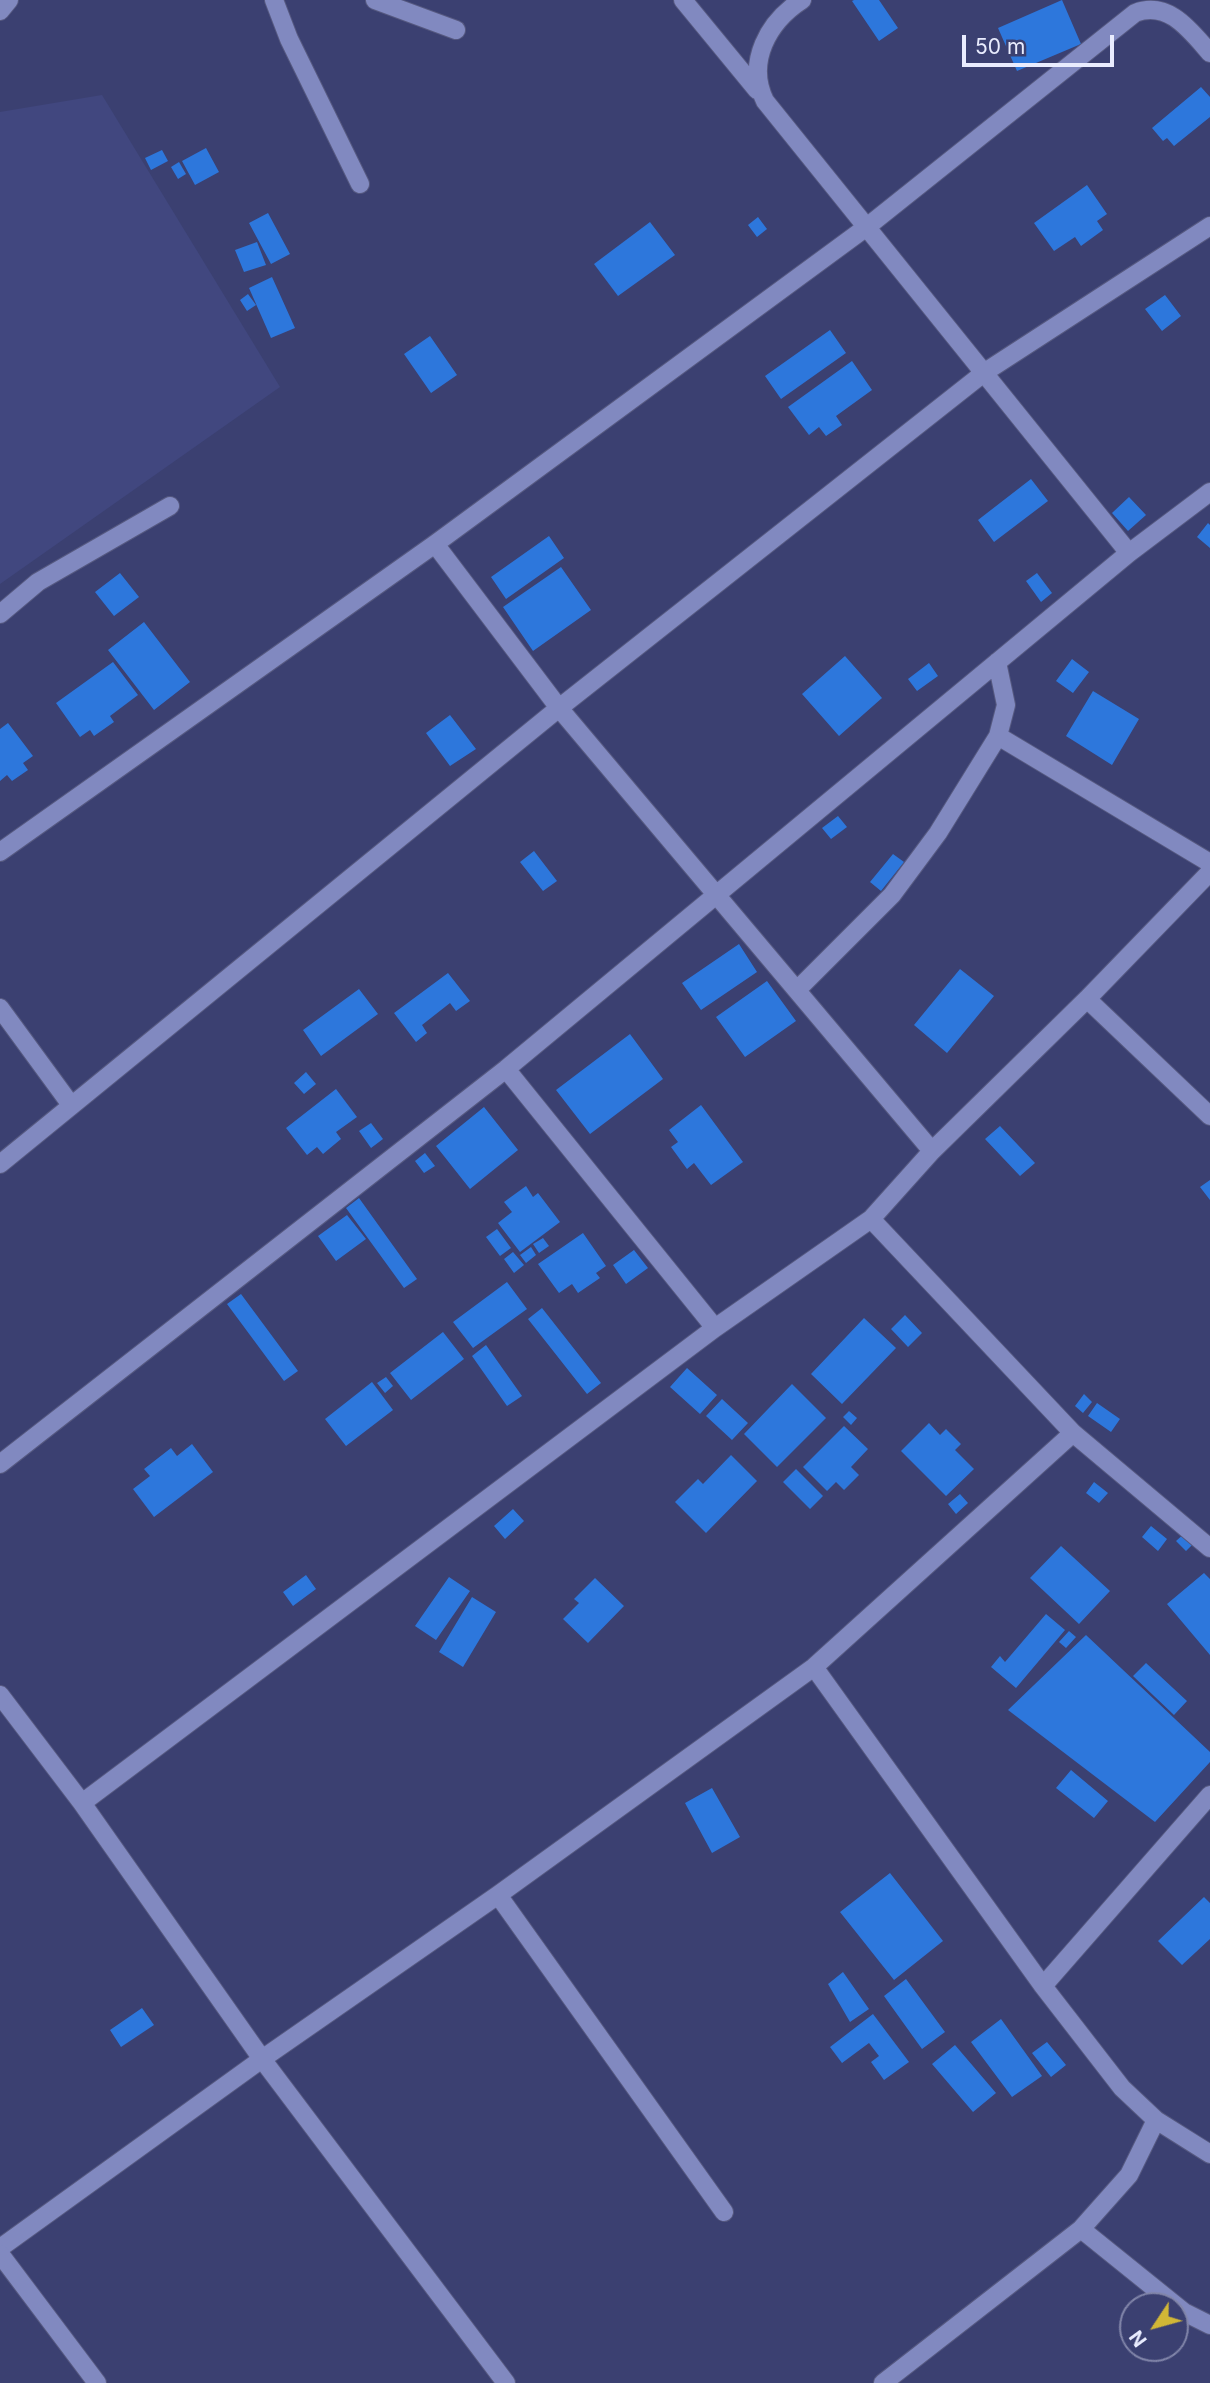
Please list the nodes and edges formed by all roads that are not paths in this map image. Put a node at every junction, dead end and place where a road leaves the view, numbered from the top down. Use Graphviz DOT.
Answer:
graph roads {
  1 [pos="9,0"];
  2 [pos="274,0"];
  3 [pos="376,0"];
  4 [pos="683,0"];
  5 [pos="802,0"];
  6 [pos="0,11"];
  7 [pos="456,30"];
  8 [pos="1210,53"];
  9 [pos="762,95"];
  10 [pos="359,184"];
  11 [pos="869,226"];
  12 [pos="1210,226"];
  13 [pos="985,372"];
  14 [pos="1210,492"];
  15 [pos="170,506"];
  16 [pos="435,544"];
  17 [pos="1129,553"];
  18 [pos="0,614"];
  19 [pos="997,662"];
  20 [pos="559,708"];
  21 [pos="998,736"];
  22 [pos="0,852"];
  23 [pos="1210,863"];
  24 [pos="1210,872"];
  25 [pos="716,895"];
  26 [pos="797,990"];
  27 [pos="1087,999"];
  28 [pos="0,1008"];
  29 [pos="506,1069"];
  30 [pos="71,1105"];
  31 [pos="1210,1116"];
  32 [pos="932,1151"];
  33 [pos="0,1164"];
  34 [pos="871,1219"];
  35 [pos="715,1328"];
  36 [pos="1073,1433"];
  37 [pos="0,1464"];
  38 [pos="1210,1548"];
  39 [pos="814,1667"];
  40 [pos="0,1695"];
  41 [pos="1210,1796"];
  42 [pos="82,1803"];
  43 [pos="498,1895"];
  44 [pos="1042,1986"];
  45 [pos="262,2059"];
  46 [pos="1156,2120"];
  47 [pos="1210,2154"];
  48 [pos="724,2212"];
  49 [pos="1081,2229"];
  50 [pos="0,2248"];
  51 [pos="0,2254"];
  52 [pos="1210,2325"];
  53 [pos="97,2383"];
  54 [pos="506,2383"];
  55 [pos="883,2383"];
  1 -- 6 [label="street"];
  2 -- 10 [label="street"];
  3 -- 7 [label="street"];
  4 -- 9 [label="street"];
  5 -- 9 [label="street"];
  8 -- 11 [label="street"];
  9 -- 11 [label="street"];
  11 -- 13 [label="street"];
  11 -- 16 [label="street"];
  12 -- 13 [label="street"];
  13 -- 17 [label="street"];
  13 -- 20 [label="street"];
  14 -- 17 [label="street"];
  15 -- 18 [label="street"];
  16 -- 20 [label="street"];
  16 -- 22 [label="street"];
  17 -- 19 [label="street"];
  19 -- 21 [label="street"];
  19 -- 25 [label="street"];
  20 -- 25 [label="street"];
  20 -- 30 [label="street"];
  21 -- 23 [label="street"];
  21 -- 26 [label="street"];
  24 -- 27 [label="street"];
  25 -- 26 [label="street"];
  25 -- 29 [label="street"];
  26 -- 32 [label="street"];
  27 -- 31 [label="street"];
  27 -- 32 [label="street"];
  28 -- 30 [label="street"];
  29 -- 35 [label="street"];
  29 -- 37 [label="street"];
  30 -- 33 [label="street"];
  32 -- 34 [label="street"];
  34 -- 35 [label="street"];
  34 -- 36 [label="street"];
  35 -- 42 [label="street"];
  36 -- 38 [label="street"];
  36 -- 39 [label="street"];
  39 -- 43 [label="street"];
  39 -- 44 [label="street"];
  40 -- 42 [label="street"];
  41 -- 44 [label="street"];
  42 -- 45 [label="street"];
  43 -- 45 [label="street"];
  43 -- 48 [label="street"];
  44 -- 46 [label="street"];
  45 -- 50 [label="street"];
  45 -- 54 [label="street"];
  46 -- 47 [label="street"];
  46 -- 49 [label="street"];
  49 -- 52 [label="street"];
  49 -- 55 [label="street"];
  51 -- 53 [label="street"];
}
